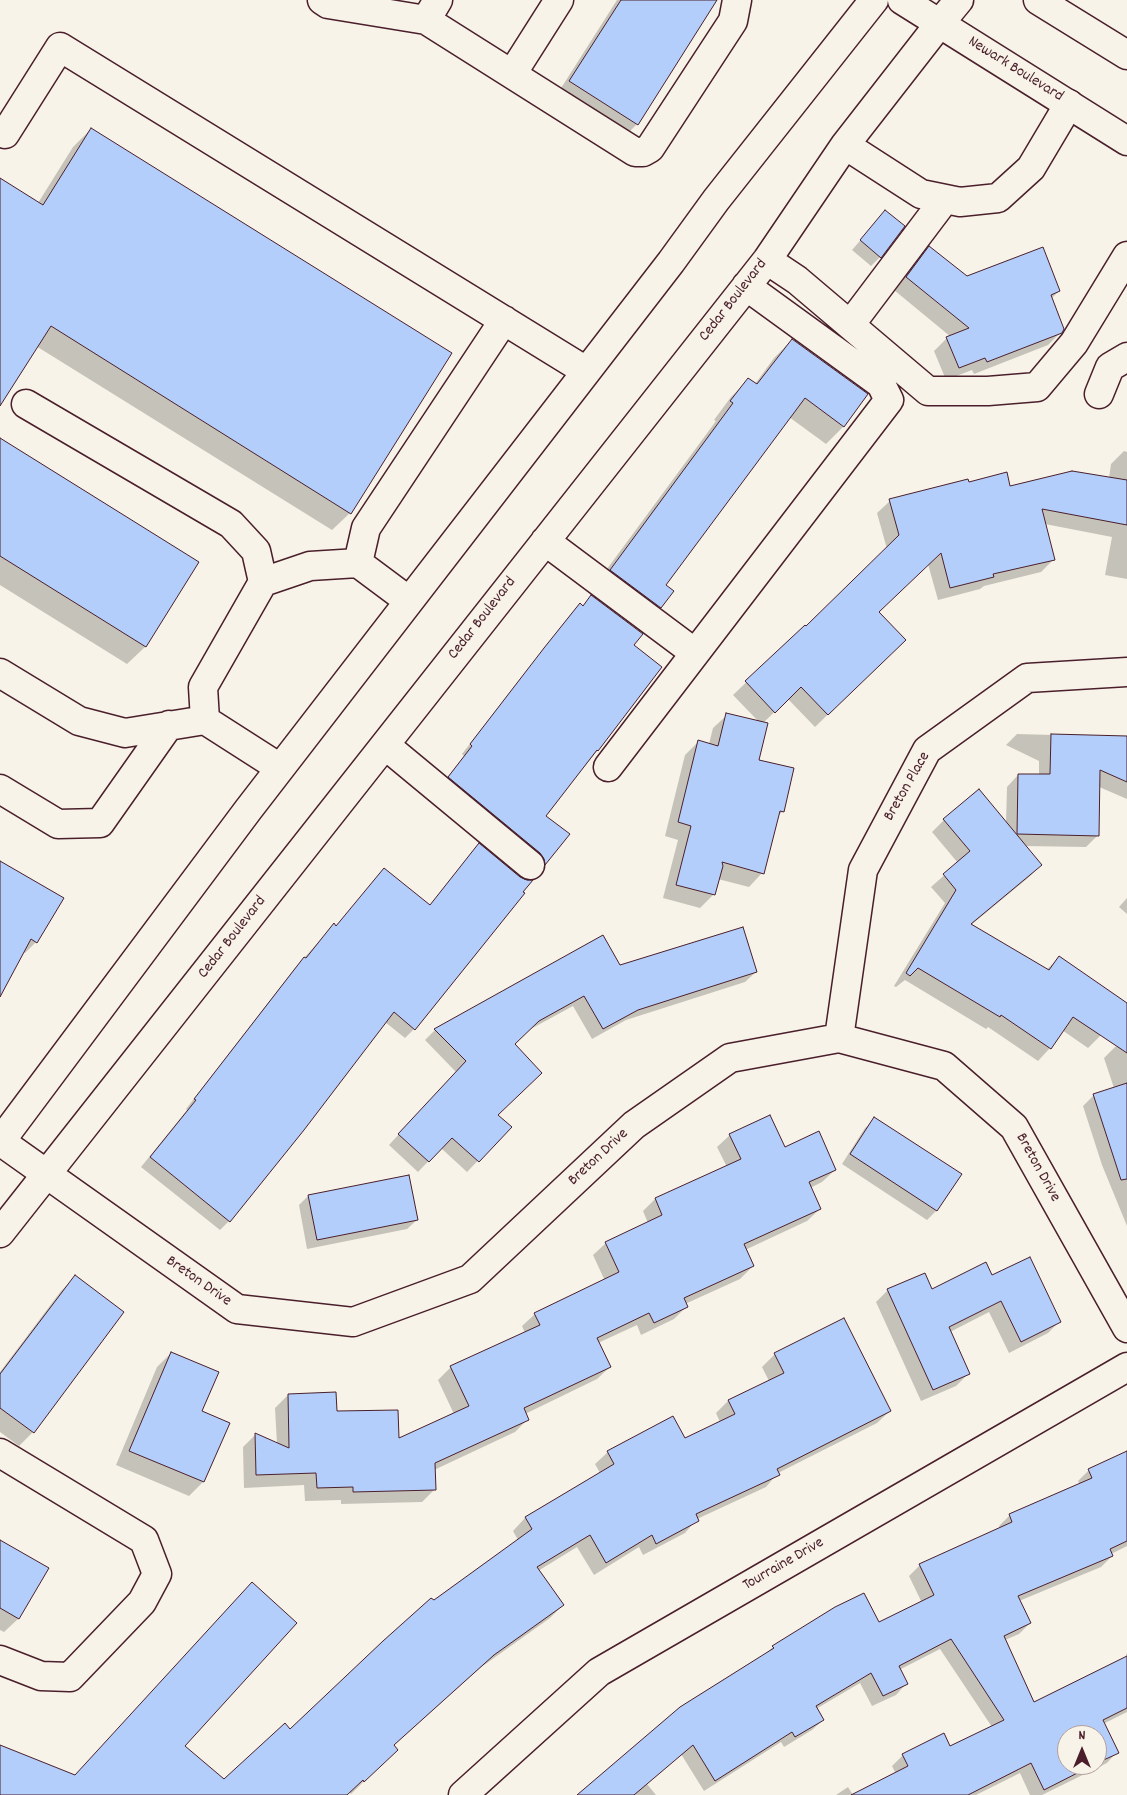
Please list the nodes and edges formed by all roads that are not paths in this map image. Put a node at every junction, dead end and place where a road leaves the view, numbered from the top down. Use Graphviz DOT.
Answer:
graph roads {
  1 [pos="322,0"];
  2 [pos="559,0"];
  3 [pos="737,0"];
  4 [pos="874,0"];
  5 [pos="902,0"];
  6 [pos="959,0"];
  7 [pos="1038,0"];
  8 [pos="432,10"];
  9 [pos="940,23"];
  10 [pos="1127,56"];
  11 [pos="512,74"];
  12 [pos="1069,104"];
  13 [pos="0,131"];
  14 [pos="1127,141"];
  15 [pos="845,145"];
  16 [pos="945,199"];
  17 [pos="1127,256"];
  18 [pos="767,260"];
  19 [pos="746,286"];
  20 [pos="504,320"];
  21 [pos="850,325"];
  22 [pos="1127,357"];
  23 [pos="586,371"];
  24 [pos="1099,394"];
  25 [pos="26,404"];
  26 [pos="545,540"];
  27 [pos="358,563"];
  28 [pos="263,582"];
  29 [pos="409,601"];
  30 [pos="695,653"];
  31 [pos="1127,672"];
  32 [pos="0,673"];
  33 [pos="205,720"];
  34 [pos="169,725"];
  35 [pos="385,745"];
  36 [pos="608,767"];
  37 [pos="280,768"];
  38 [pos="0,789"];
  39 [pos="530,865"];
  40 [pos="839,1038"];
  41 [pos="0,1142"];
  42 [pos="46,1174"];
  43 [pos="0,1233"];
  44 [pos="1127,1328"];
  45 [pos="1127,1367"];
  46 [pos="0,1453"];
  47 [pos="0,1660"];
  48 [pos="463,1795"];
  1 -- 8 [label="street"];
  2 -- 11 [label="street"];
  3 -- 11 [label="street"];
  4 -- 23 [label="street"];
  5 -- 9 [label="street, Newark Boulevard"];
  6 -- 9 [label="street, Cedar Boulevard"];
  7 -- 10 [label="street"];
  8 -- 11 [label="street"];
  9 -- 12 [label="street, Newark Boulevard"];
  9 -- 15 [label="street, Cedar Boulevard"];
  12 -- 14 [label="street, Newark Boulevard"];
  12 -- 16 [label="street"];
  13 -- 20 [label="street"];
  15 -- 16 [label="street"];
  15 -- 18 [label="street, Cedar Boulevard"];
  16 -- 21 [label="street"];
  17 -- 21 [label="street"];
  18 -- 19 [label="street, Cedar Boulevard"];
  18 -- 21 [label="street"];
  19 -- 26 [label="street, Cedar Boulevard"];
  19 -- 30 [label="street"];
  20 -- 23 [label="street"];
  20 -- 27 [label="street"];
  22 -- 24 [label="street"];
  23 -- 29 [label="street"];
  25 -- 28 [label="street"];
  26 -- 30 [label="street"];
  26 -- 35 [label="street, Cedar Boulevard"];
  27 -- 28 [label="street"];
  27 -- 29 [label="street"];
  28 -- 33 [label="street"];
  29 -- 37 [label="street"];
  30 -- 36 [label="street"];
  31 -- 40 [label="street, Breton Place"];
  32 -- 34 [label="street"];
  33 -- 34 [label="street"];
  33 -- 37 [label="street"];
  34 -- 38 [label="street"];
  35 -- 39 [label="street"];
  35 -- 42 [label="street, Cedar Boulevard"];
  37 -- 41 [label="street"];
  40 -- 42 [label="street, Breton Drive"];
  40 -- 44 [label="street, Breton Drive"];
  41 -- 42 [label="street, Breton Drive"];
  42 -- 43 [label="street, Cedar Boulevard"];
  45 -- 48 [label="street, Tourraine Drive"];
  46 -- 47 [label="street"];
}
